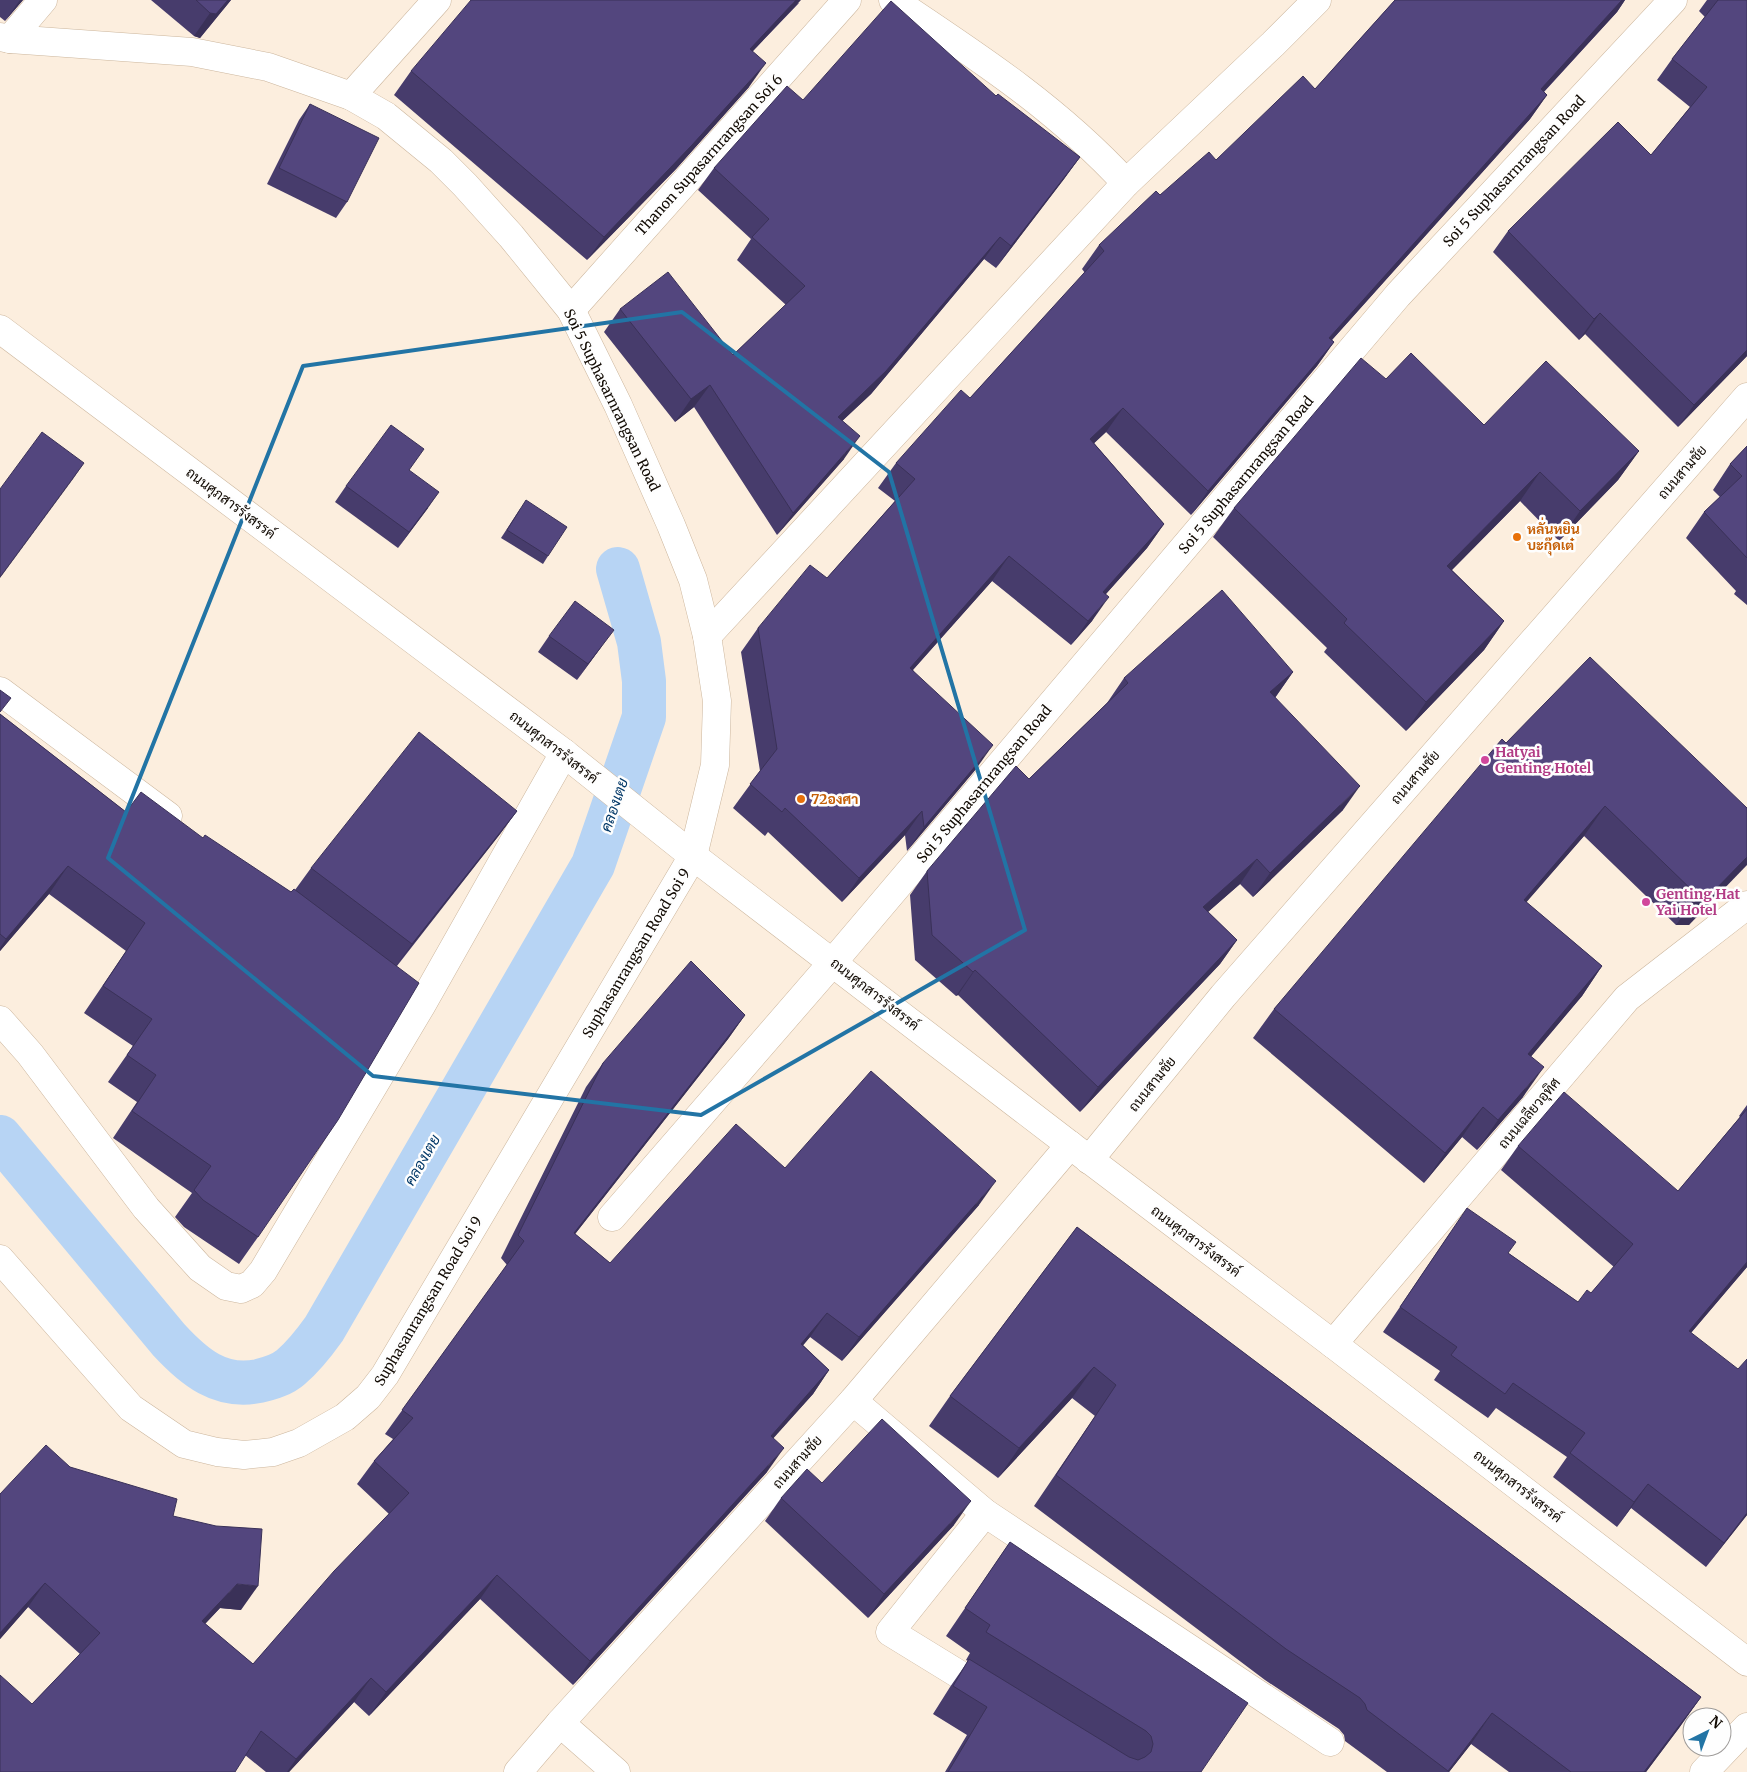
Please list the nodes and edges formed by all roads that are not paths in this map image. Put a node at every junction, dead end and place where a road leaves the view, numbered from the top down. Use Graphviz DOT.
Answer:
graph roads {
  1 [pos="42,0"];
  2 [pos="437,0"];
  3 [pos="847,0"];
  4 [pos="893,0"];
  5 [pos="1317,0"];
  6 [pos="1673,0"];
  7 [pos="5,38"];
  8 [pos="351,96"];
  9 [pos="1126,183"];
  10 [pos="571,310"];
  11 [pos="0,329"];
  12 [pos="1747,397"];
  13 [pos="708,636"];
  14 [pos="0,691"];
  15 [pos="564,753"];
  16 [pos="191,833"];
  17 [pos="693,856"];
  18 [pos="1747,905"];
  19 [pos="833,962"];
  20 [pos="398,988"];
  21 [pos="421,1006"];
  22 [pos="0,1020"];
  23 [pos="1079,1153"];
  24 [pos="612,1217"];
  25 [pos="0,1258"];
  26 [pos="1333,1344"];
  27 [pos="853,1400"];
  28 [pos="985,1513"];
  29 [pos="1747,1662"];
  30 [pos="1008,1705"];
  31 [pos="560,1723"];
  32 [pos="1747,1727"];
  33 [pos="1330,1742"];
  34 [pos="518,1772"];
  35 [pos="616,1772"];
  36 [pos="1704,1772"];
  1 -- 7 [label="street"];
  2 -- 8 [label="street"];
  3 -- 10 [label="street, Thanon Supasarnrangsan Soi 6"];
  4 -- 9 [label="street"];
  5 -- 9 [label="street"];
  6 -- 19 [label="street, Soi 5 Suphasarnrangsan Road"];
  7 -- 8 [label="street, Soi 5 Suphasarnrangsan Road"];
  8 -- 10 [label="street, Soi 5 Suphasarnrangsan Road"];
  9 -- 13 [label="street"];
  10 -- 13 [label="street, Soi 5 Suphasarnrangsan Road"];
  11 -- 15 [label="street, ถนนศุภสารรังสรรค์"];
  12 -- 23 [label="street, ถนนสามชัย"];
  13 -- 17 [label="street, Soi 5 Suphasarnrangsan Road"];
  14 -- 16 [label="street"];
  15 -- 17 [label="street, ถนนศุภสารรังสรรค์"];
  15 -- 21 [label="street"];
  17 -- 19 [label="street, ถนนศุภสารรังสรรค์"];
  17 -- 25 [label="street, Suphasanrangsan Road Soi 9"];
  18 -- 26 [label="street, ถนนเฉลียวอุทิศ"];
  19 -- 23 [label="street, ถนนศุภสารรังสรรค์"];
  19 -- 24 [label="street, Soi 5 Suphasarnrangsan Road"];
  20 -- 21 [label="street"];
  21 -- 22 [label="street"];
  23 -- 26 [label="street, ถนนศุภสารรังสรรค์"];
  23 -- 27 [label="street, ถนนสามชัย"];
  26 -- 29 [label="street, ถนนศุภสารรังสรรค์"];
  27 -- 28 [label="street"];
  27 -- 31 [label="street, ถนนสามชัย"];
  28 -- 30 [label="street"];
  28 -- 33 [label="street"];
  31 -- 34 [label="street, ถนนสามชัย"];
  31 -- 35 [label="street"];
  32 -- 36 [label="street"];
}
